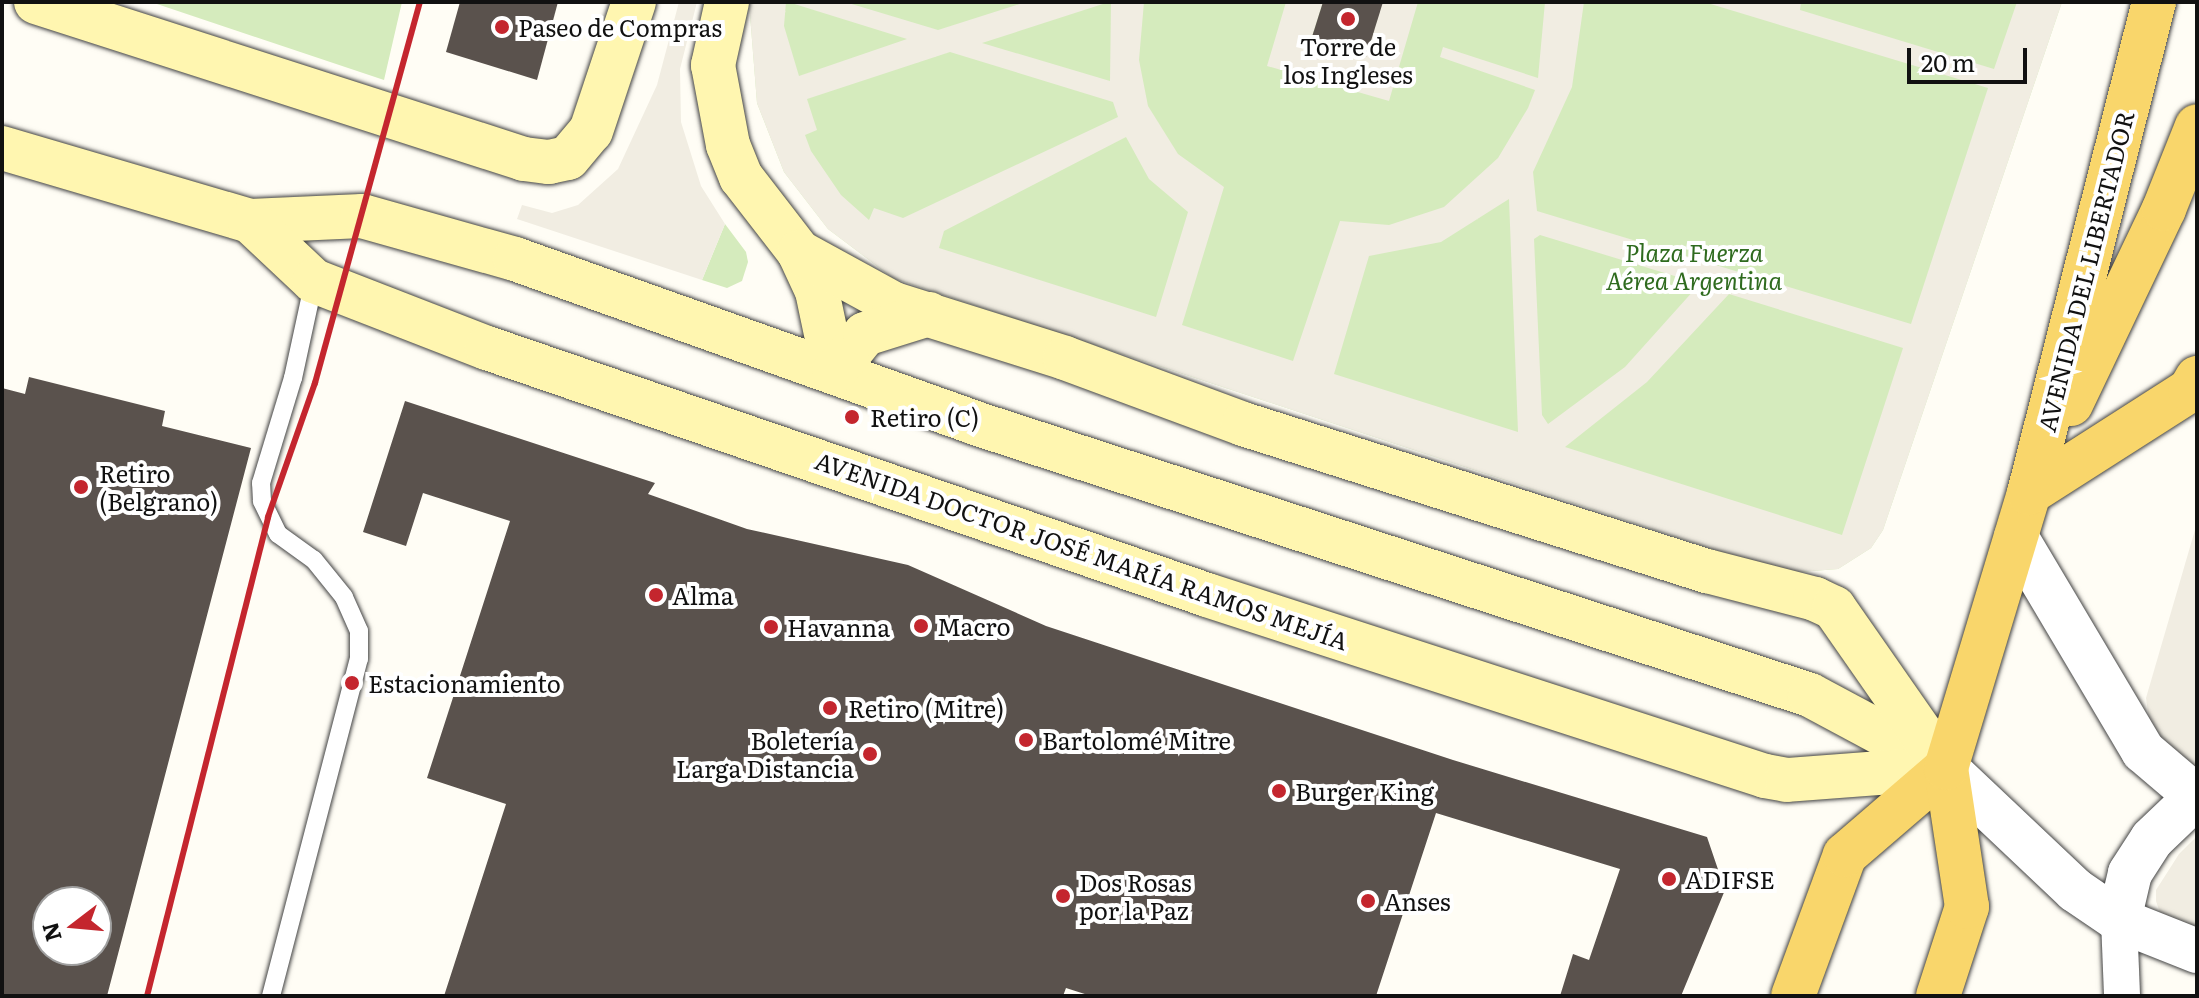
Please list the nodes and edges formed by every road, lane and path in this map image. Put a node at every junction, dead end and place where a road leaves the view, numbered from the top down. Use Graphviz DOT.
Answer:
graph roads {
  1 [pos="36,2"];
  2 [pos="634,2"];
  3 [pos="727,2"];
  4 [pos="2154,2"];
  5 [pos="2197,126"];
  6 [pos="2,148"];
  7 [pos="250,221"];
  8 [pos="799,252"];
  9 [pos="314,281"];
  10 [pos="929,314"];
  11 [pos="834,372"];
  12 [pos="2197,378"];
  13 [pos="2029,493"];
  14 [pos="2016,537"];
  15 [pos="1946,768"];
  16 [pos="2196,797"];
  17 [pos="2119,920"];
  18 [pos="2197,951"];
  19 [pos="271,996"];
  20 [pos="1793,996"];
  21 [pos="1938,996"];
  22 [pos="2122,996"];
  1 -- 2 [label="main road"];
  3 -- 8 [label="main road"];
  4 -- 13 [label="main road, AVENIDA DEL LIBERTADOR"];
  5 -- 13 [label="main road, AVENIDA DEL LIBERTADOR"];
  6 -- 7 [label="main road, AVENIDA DOCTOR JOSÉ MARÍA RAMOS MEJÍA"];
  7 -- 9 [label="main road, AVENIDA DOCTOR JOSÉ MARÍA RAMOS MEJÍA"];
  7 -- 11 [label="main road, AVENIDA DOCTOR JOSÉ MARÍA RAMOS MEJÍA"];
  8 -- 10 [label="main road"];
  8 -- 11 [label="main road"];
  9 -- 15 [label="main road, AVENIDA DOCTOR JOSÉ MARÍA RAMOS MEJÍA"];
  9 -- 19 [label="lane"];
  10 -- 11 [label="main road"];
  10 -- 15 [label="main road"];
  11 -- 15 [label="main road, AVENIDA DOCTOR JOSÉ MARÍA RAMOS MEJÍA"];
  12 -- 13 [label="main road"];
  13 -- 14 [label="main road, AVENIDA DEL LIBERTADOR"];
  14 -- 15 [label="main road, AVENIDA DEL LIBERTADOR"];
  14 -- 16 [label="street"];
  15 -- 17 [label="street"];
  15 -- 20 [label="main road"];
  15 -- 21 [label="main road, AVENIDA DEL LIBERTADOR"];
  16 -- 17 [label="street"];
  17 -- 18 [label="street"];
  17 -- 22 [label="street"];
}
